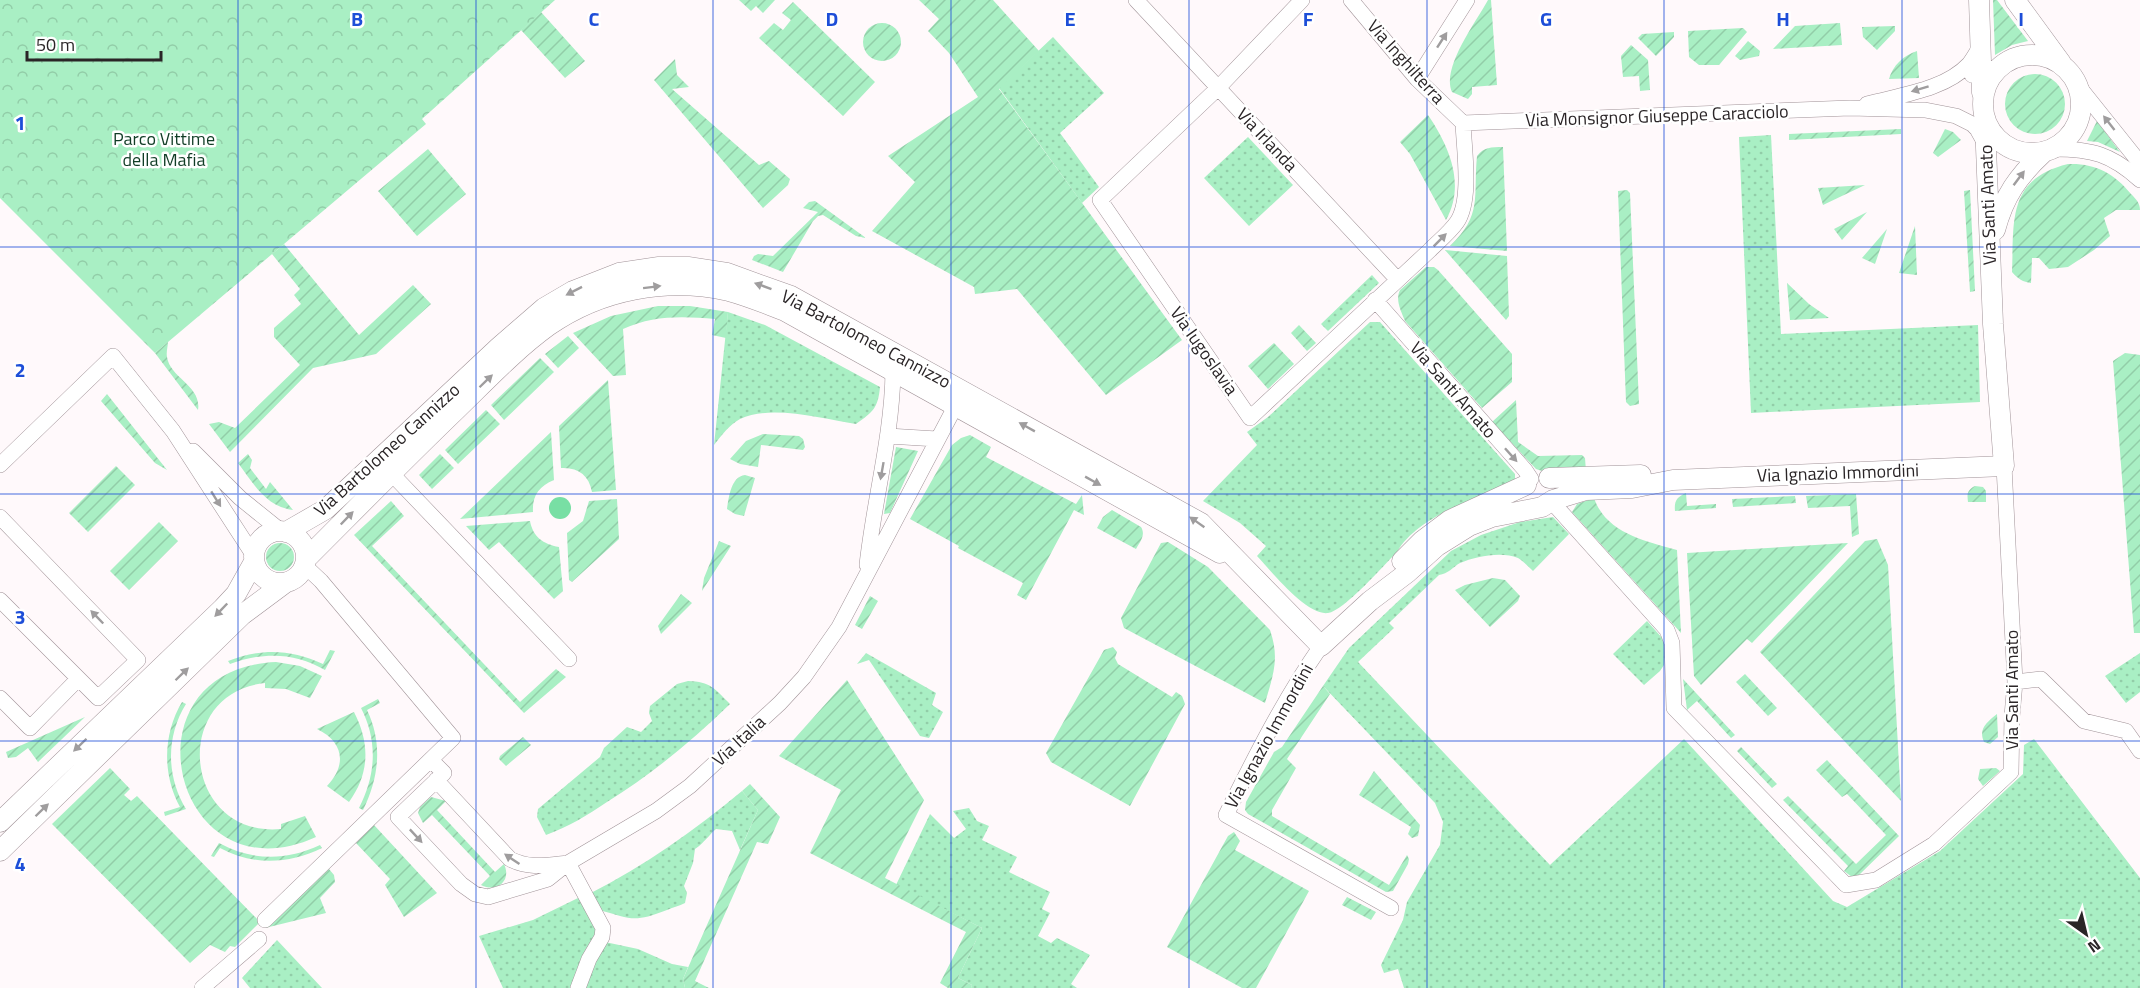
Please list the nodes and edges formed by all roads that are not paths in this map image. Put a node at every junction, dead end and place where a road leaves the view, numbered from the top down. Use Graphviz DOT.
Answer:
graph roads {
  1 [pos="1136,0"];
  2 [pos="1302,0"];
  3 [pos="1352,0"];
  4 [pos="1467,0"];
  5 [pos="1979,0"];
  6 [pos="2015,0"];
  7 [pos="1982,44"];
  8 [pos="2001,66"];
  9 [pos="2063,66"];
  10 [pos="1982,73"];
  11 [pos="1417,79"];
  12 [pos="1945,81"];
  13 [pos="2076,83"];
  14 [pos="1218,88"];
  15 [pos="1982,102"];
  16 [pos="1850,108"];
  17 [pos="1463,123"];
  18 [pos="1985,133"];
  19 [pos="2049,150"];
  20 [pos="2140,163"];
  21 [pos="2140,180"];
  22 [pos="1989,250"];
  23 [pos="1397,279"];
  24 [pos="1376,300"];
  25 [pos="892,372"];
  26 [pos="956,405"];
  27 [pos="173,432"];
  28 [pos="888,436"];
  29 [pos="937,439"];
  30 [pos="0,465"];
  31 [pos="2004,466"];
  32 [pos="391,473"];
  33 [pos="1673,480"];
  34 [pos="1535,481"];
  35 [pos="1547,503"];
  36 [pos="0,517"];
  37 [pos="283,531"];
  38 [pos="254,559"];
  39 [pos="306,563"];
  40 [pos="1238,563"];
  41 [pos="866,574"];
  42 [pos="285,583"];
  43 [pos="0,600"];
  44 [pos="1370,601"];
  45 [pos="1320,646"];
  46 [pos="568,659"];
  47 [pos="78,680"];
  48 [pos="2015,682"];
  49 [pos="0,698"];
  50 [pos="2140,750"];
  51 [pos="431,760"];
  52 [pos="436,780"];
  53 [pos="0,822"];
  54 [pos="0,850"];
  55 [pos="568,863"];
  56 [pos="1391,908"];
  57 [pos="265,920"];
  58 [pos="259,939"];
  59 [pos="202,988"];
  60 [pos="578,988"];
  1 -- 14 [label="street, Via Irlanda"];
  2 -- 14 [label="street, Via Iugoslavia"];
  3 -- 11 [label="street, Via Inghilterra"];
  11 -- 4 [label="street, one-way"];
  5 -- 7 [label="street"];
  6 -- 9 [label="street"];
  7 -- 10 [label="street"];
  7 -- 12 [label="street"];
  8 -- 9 [label="street"];
  8 -- 10 [label="street"];
  8 -- 15 [label="street"];
  9 -- 13 [label="street"];
  10 -- 12 [label="street"];
  10 -- 15 [label="street"];
  11 -- 17 [label="street, Via Inghilterra"];
  12 -- 16 [label="street, one-way"];
  13 -- 19 [label="street"];
  20 -- 13 [label="street, one-way"];
  14 -- 23 [label="street, Via Irlanda"];
  14 -- 24 [label="street, Via Iugoslavia"];
  15 -- 18 [label="street"];
  16 -- 17 [label="street, Via Monsignor Giuseppe Caracciolo"];
  16 -- 18 [label="street"];
  23 -- 17 [label="street, Via Iugoslavia, one-way"];
  18 -- 19 [label="street"];
  18 -- 22 [label="street, Via Santi Amato"];
  19 -- 21 [label="street"];
  22 -- 19 [label="street, one-way"];
  22 -- 31 [label="street, Via Santi Amato"];
  23 -- 24 [label="street, Via Iugoslavia"];
  24 -- 34 [label="street, Via Santi Amato, one-way"];
  25 -- 26 [label="street, Via Bartolomeo Cannizzo"];
  25 -- 28 [label="street"];
  32 -- 25 [label="street, Via Bartolomeo Cannizzo, one-way"];
  26 -- 29 [label="street, Via Italia"];
  26 -- 40 [label="street, Via Bartolomeo Cannizzo, one-way"];
  27 -- 30 [label="street"];
  27 -- 37 [label="street"];
  27 -- 38 [label="street, one-way"];
  28 -- 29 [label="street"];
  28 -- 41 [label="street, one-way"];
  29 -- 41 [label="street, Via Italia"];
  31 -- 33 [label="street, Via Ignazio Immordini"];
  31 -- 48 [label="street, Via Santi Amato"];
  39 -- 32 [label="street, Via Bartolomeo Cannizzo, one-way"];
  32 -- 46 [label="street"];
  33 -- 34 [label="street"];
  33 -- 35 [label="street"];
  34 -- 35 [label="street"];
  34 -- 35 [label="street"];
  34 -- 44 [label="street"];
  35 -- 44 [label="street"];
  35 -- 48 [label="street, Via Santi Amato"];
  47 -- 36 [label="street, one-way"];
  37 -- 38 [label="street"];
  37 -- 39 [label="street"];
  40 -- 37 [label="street, Via Bartolomeo Cannizzo, one-way"];
  38 -- 42 [label="street"];
  38 -- 53 [label="street, one-way"];
  39 -- 42 [label="street"];
  39 -- 51 [label="street"];
  40 -- 45 [label="street, Via Bartolomeo Cannizzo"];
  41 -- 55 [label="street, Via Italia"];
  54 -- 42 [label="street, one-way"];
  43 -- 47 [label="street"];
  44 -- 45 [label="street, Via Ignazio Immordini"];
  45 -- 56 [label="street, Via Ignazio Immordini"];
  47 -- 49 [label="street"];
  48 -- 50 [label="street"];
  51 -- 52 [label="street"];
  51 -- 57 [label="street"];
  55 -- 52 [label="street, one-way"];
  52 -- 55 [label="street, Via Italia, one-way"];
  55 -- 60 [label="street"];
  58 -- 59 [label="street"];
}
